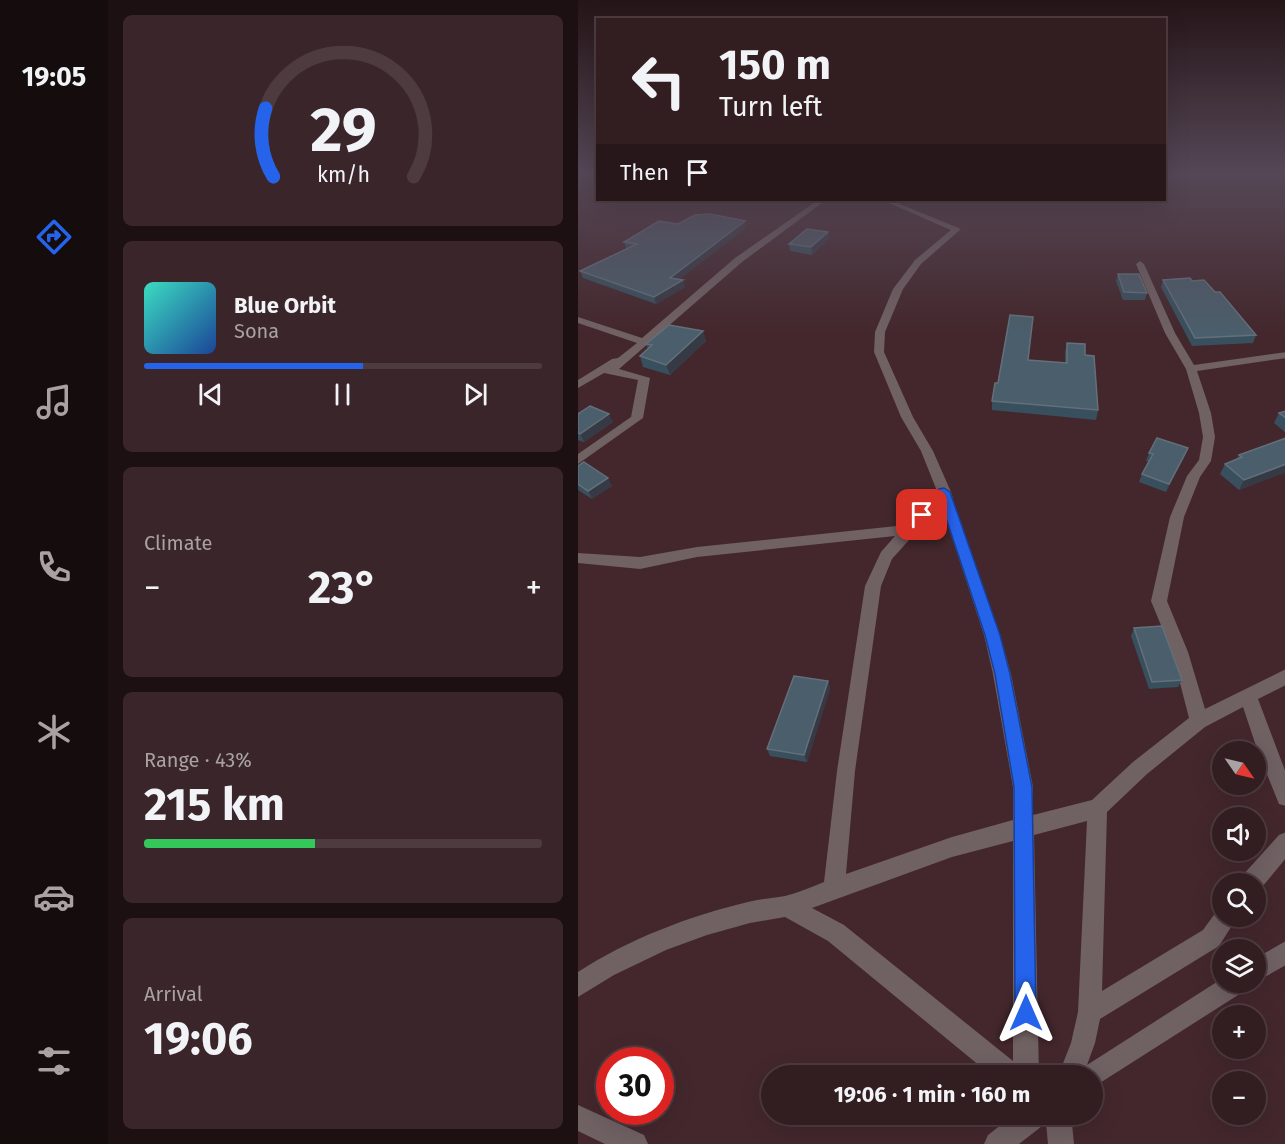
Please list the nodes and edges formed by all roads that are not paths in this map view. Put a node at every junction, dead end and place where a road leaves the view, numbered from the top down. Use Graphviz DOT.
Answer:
graph roads {
  1 [pos="782,226"];
  2 [pos="950,226"];
  3 [pos="1140,264"];
  4 [pos="578,320"];
  5 [pos="640,344"];
  6 [pos="1286,356"];
  7 [pos="1191,369"];
  8 [pos="578,385"];
  9 [pos="578,460"];
  10 [pos="944,492"];
  11 [pos="907,530"];
  12 [pos="578,558"];
  13 [pos="1286,676"];
  14 [pos="1248,695"];
  15 [pos="1199,721"];
  16 [pos="1286,797"];
  17 [pos="1097,808"];
  18 [pos="1024,826"];
  19 [pos="1286,842"];
  20 [pos="1259,873"];
  21 [pos="834,890"];
  22 [pos="787,906"];
  23 [pos="1219,927"];
  24 [pos="1286,952"];
  25 [pos="1266,965"];
  26 [pos="578,985"];
  27 [pos="1221,993"];
  28 [pos="1090,1012"];
  29 [pos="998,1065"];
  30 [pos="1026,1065"];
  31 [pos="1075,1065"];
  32 [pos="1103,1069"];
  33 [pos="578,1118"];
  34 [pos="1022,1125"];
  35 [pos="1059,1125"];
  36 [pos="635,1144"];
  37 [pos="997,1144"];
  38 [pos="1061,1144"];
  1 -- 5 [label="street"];
  2 -- 10 [label="street"];
  3 -- 7 [label="street"];
  4 -- 5 [label="street"];
  5 -- 8 [label="street"];
  5 -- 9 [label="street"];
  6 -- 7 [label="street"];
  7 -- 15 [label="street"];
  10 -- 11 [label="street"];
  10 -- 18 [label="street"];
  11 -- 12 [label="street"];
  11 -- 21 [label="street"];
  13 -- 14 [label="street"];
  14 -- 15 [label="street"];
  14 -- 16 [label="street"];
  15 -- 17 [label="street"];
  17 -- 18 [label="street"];
  17 -- 28 [label="street"];
  18 -- 21 [label="street"];
  18 -- 30 [label="street"];
  19 -- 20 [label="street"];
  21 -- 22 [label="street"];
  22 -- 26 [label="street"];
  22 -- 29 [label="street"];
  23 -- 28 [label="street"];
  24 -- 25 [label="street"];
  27 -- 32 [label="street"];
  28 -- 31 [label="street"];
  33 -- 36 [label="street"];
  34 -- 37 [label="street"];
  35 -- 38 [label="street"];
}
